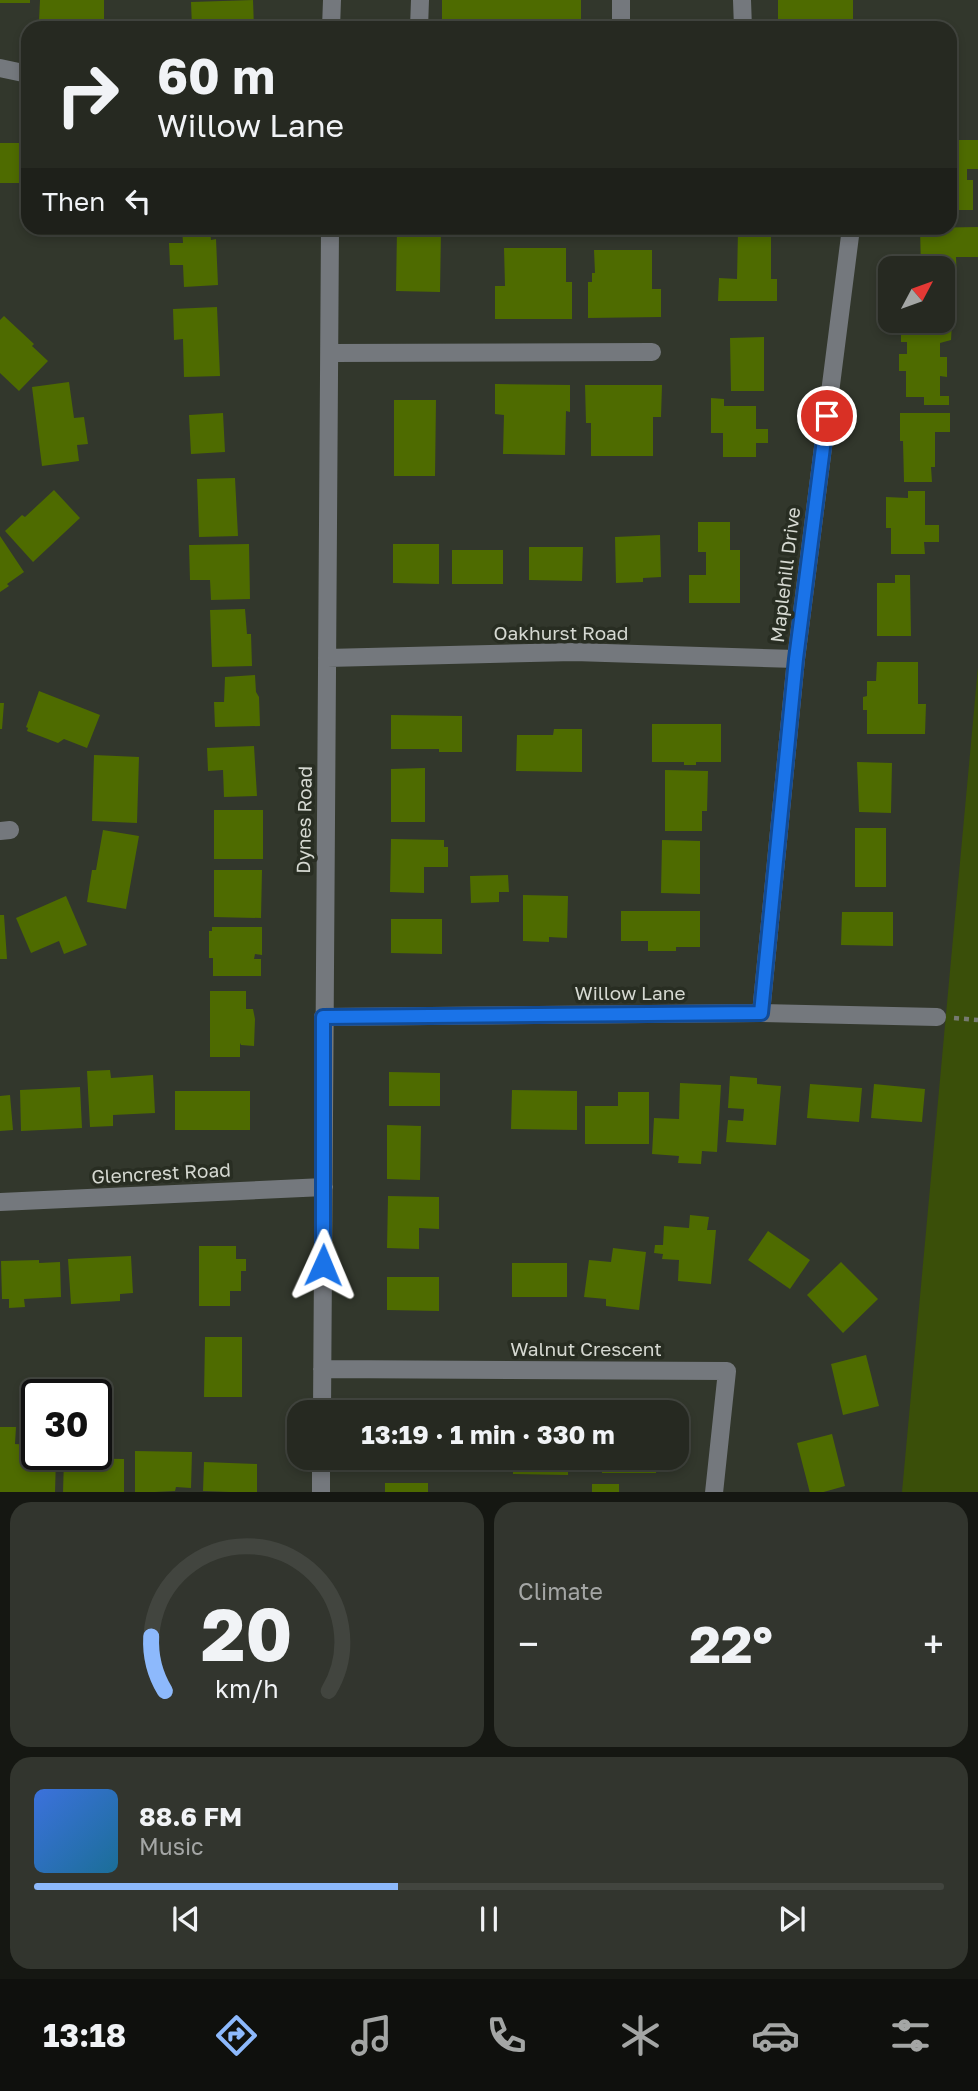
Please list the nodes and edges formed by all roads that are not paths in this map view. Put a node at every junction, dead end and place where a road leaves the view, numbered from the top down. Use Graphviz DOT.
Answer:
graph roads {
  1 [pos="332,0"];
  2 [pos="420,0"];
  3 [pos="621,0"];
  4 [pos="742,0"];
  5 [pos="331,21"];
  6 [pos="419,21"];
  7 [pos="621,21"];
  8 [pos="743,21"];
  9 [pos="0,68"];
  10 [pos="21,72"];
  11 [pos="330,235"];
  12 [pos="851,235"];
  13 [pos="652,352"];
  14 [pos="331,353"];
  15 [pos="327,658"];
  16 [pos="796,659"];
  17 [pos="761,1013"];
  18 [pos="323,1017"];
  19 [pos="937,1017"];
  20 [pos="324,1187"];
  21 [pos="0,1202"];
  22 [pos="322,1368"];
  23 [pos="321,1400"];
  24 [pos="321,1470"];
  25 [pos="321,1492"];
  26 [pos="714,1492"];
  1 -- 5 [label="street"];
  2 -- 6 [label="street"];
  3 -- 7 [label="street"];
  4 -- 8 [label="street"];
  9 -- 10 [label="street"];
  11 -- 14 [label="street, Dynes Road"];
  12 -- 16 [label="street, Maplehill Drive"];
  13 -- 14 [label="street"];
  14 -- 15 [label="street, Dynes Road"];
  15 -- 16 [label="street, Oakhurst Road"];
  15 -- 18 [label="street, Dynes Road"];
  16 -- 17 [label="street, Maplehill Drive"];
  17 -- 18 [label="street, Willow Lane"];
  17 -- 19 [label="street, Willow Lane"];
  18 -- 20 [label="street, Dynes Road"];
  20 -- 21 [label="street, Glencrest Road"];
  20 -- 22 [label="street, Dynes Road"];
  22 -- 23 [label="street, Dynes Road"];
  22 -- 26 [label="street, Walnut Crescent"];
  24 -- 25 [label="street"];
}
